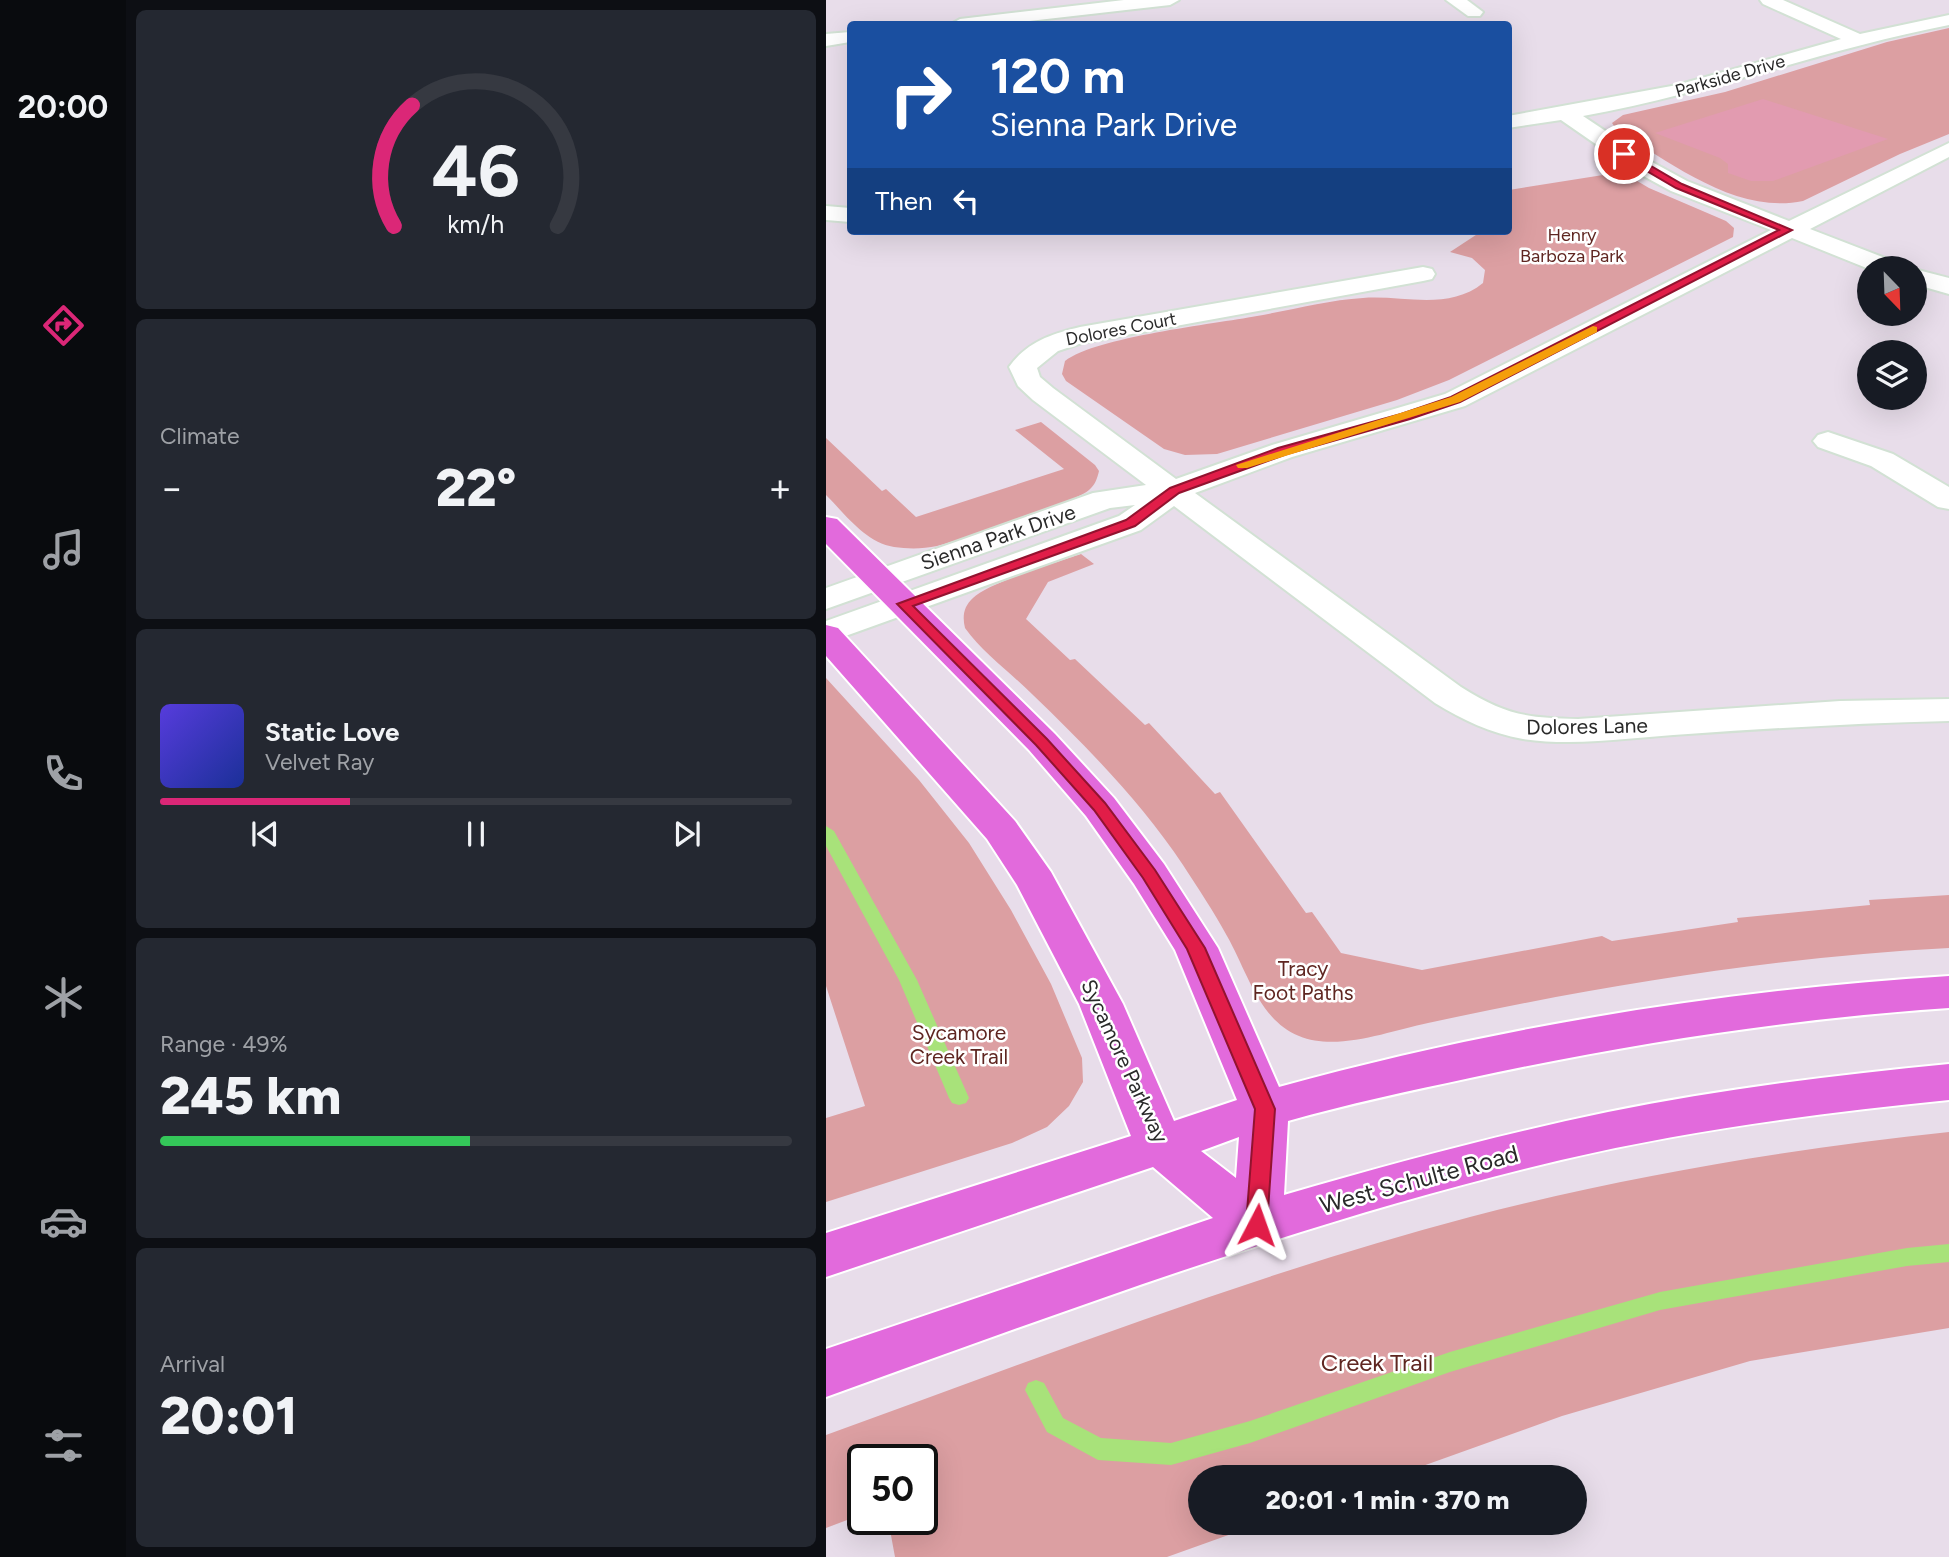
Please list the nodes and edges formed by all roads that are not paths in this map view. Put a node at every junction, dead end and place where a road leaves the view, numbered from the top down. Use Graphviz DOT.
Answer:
graph roads {
  1 [pos="1170,0"];
  2 [pos="1455,0"];
  3 [pos="1769,0"];
  4 [pos="1474,12"];
  5 [pos="1949,20"];
  6 [pos="1005,21"];
  7 [pos="847,37"];
  8 [pos="1855,39"];
  9 [pos="826,40"];
  10 [pos="1564,113"];
  11 [pos="1512,121"];
  12 [pos="1949,149"];
  13 [pos="826,213"];
  14 [pos="847,215"];
  15 [pos="1787,230"];
  16 [pos="1857,256"];
  17 [pos="1423,274"];
  18 [pos="1927,280"];
  19 [pos="1949,286"];
  20 [pos="1828,441"];
  21 [pos="1174,490"];
  22 [pos="1949,500"];
  23 [pos="826,526"];
  24 [pos="892,592"];
  25 [pos="826,599"];
  26 [pos="826,634"];
  27 [pos="1949,710"];
  28 [pos="1949,992"];
  29 [pos="1949,1082"];
  30 [pos="1265,1109"];
  31 [pos="1159,1144"];
  32 [pos="1257,1225"];
  33 [pos="826,1255"];
  34 [pos="826,1373"];
  1 -- 6 [label="street"];
  2 -- 4 [label="street"];
  3 -- 8 [label="street"];
  5 -- 8 [label="street, Parkside Drive"];
  7 -- 9 [label="street"];
  8 -- 10 [label="street, Parkside Drive"];
  10 -- 11 [label="street, Parkside Drive"];
  10 -- 15 [label="street"];
  12 -- 15 [label="street, Sienna Park Drive"];
  13 -- 14 [label="street"];
  15 -- 16 [label="street"];
  15 -- 21 [label="street, Sienna Park Drive"];
  17 -- 21 [label="street, Dolores Court"];
  18 -- 19 [label="street"];
  20 -- 22 [label="street"];
  21 -- 24 [label="street, Sienna Park Drive"];
  21 -- 27 [label="street, Dolores Lane"];
  23 -- 24 [label="main road"];
  24 -- 25 [label="street, Sienna Park Drive"];
  24 -- 26 [label="street, Sienna Park Drive"];
  24 -- 30 [label="main road"];
  26 -- 31 [label="main road, Sycamore Parkway"];
  28 -- 30 [label="main road"];
  29 -- 32 [label="main road, West Schulte Road"];
  30 -- 31 [label="main road"];
  30 -- 32 [label="main road"];
  31 -- 32 [label="main road, Sycamore Parkway"];
  31 -- 33 [label="main road"];
  32 -- 34 [label="main road, West Schulte Road"];
}
